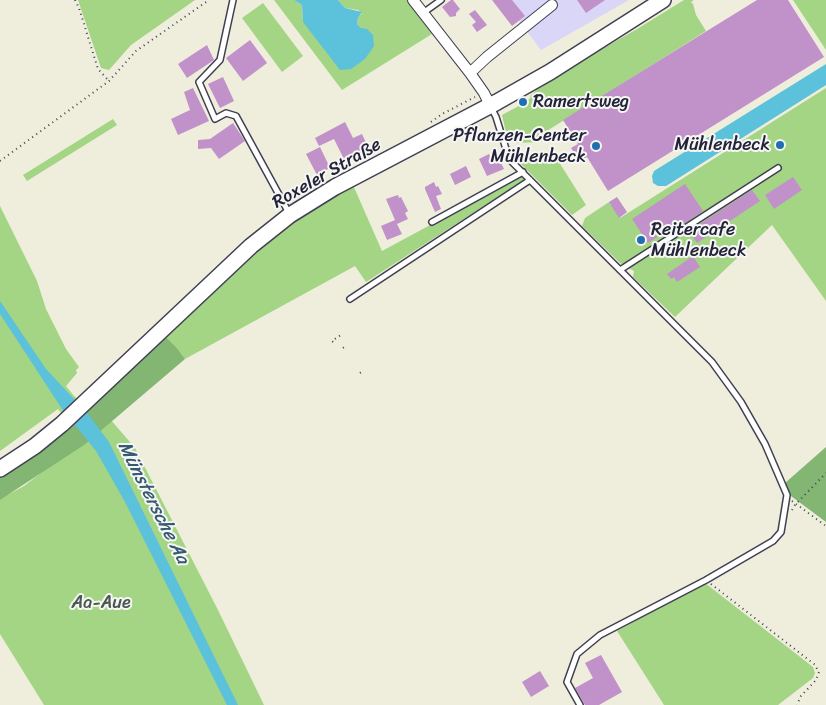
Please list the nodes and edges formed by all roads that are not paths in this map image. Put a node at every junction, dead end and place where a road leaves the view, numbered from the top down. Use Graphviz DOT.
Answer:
graph roads {
  1 [pos="233,0"];
  2 [pos="413,0"];
  3 [pos="441,0"];
  4 [pos="664,0"];
  5 [pos="555,2"];
  6 [pos="423,13"];
  7 [pos="470,73"];
  8 [pos="490,106"];
  9 [pos="778,168"];
  10 [pos="523,172"];
  11 [pos="530,180"];
  12 [pos="290,215"];
  13 [pos="432,222"];
  14 [pos="620,270"];
  15 [pos="350,298"];
  16 [pos="0,468"];
  17 [pos="580,705"];
  1 -- 12 [label="lane"];
  2 -- 6 [label="street"];
  3 -- 6 [label="lane"];
  4 -- 8 [label="main road, Roxeler Straße"];
  5 -- 7 [label="street"];
  6 -- 7 [label="street"];
  7 -- 8 [label="street"];
  8 -- 10 [label="lane"];
  8 -- 12 [label="main road, Roxeler Straße"];
  9 -- 14 [label="lane"];
  10 -- 11 [label="lane"];
  10 -- 13 [label="lane"];
  11 -- 14 [label="lane"];
  11 -- 15 [label="lane"];
  12 -- 16 [label="main road, Roxeler Straße"];
  14 -- 17 [label="lane"];
}
